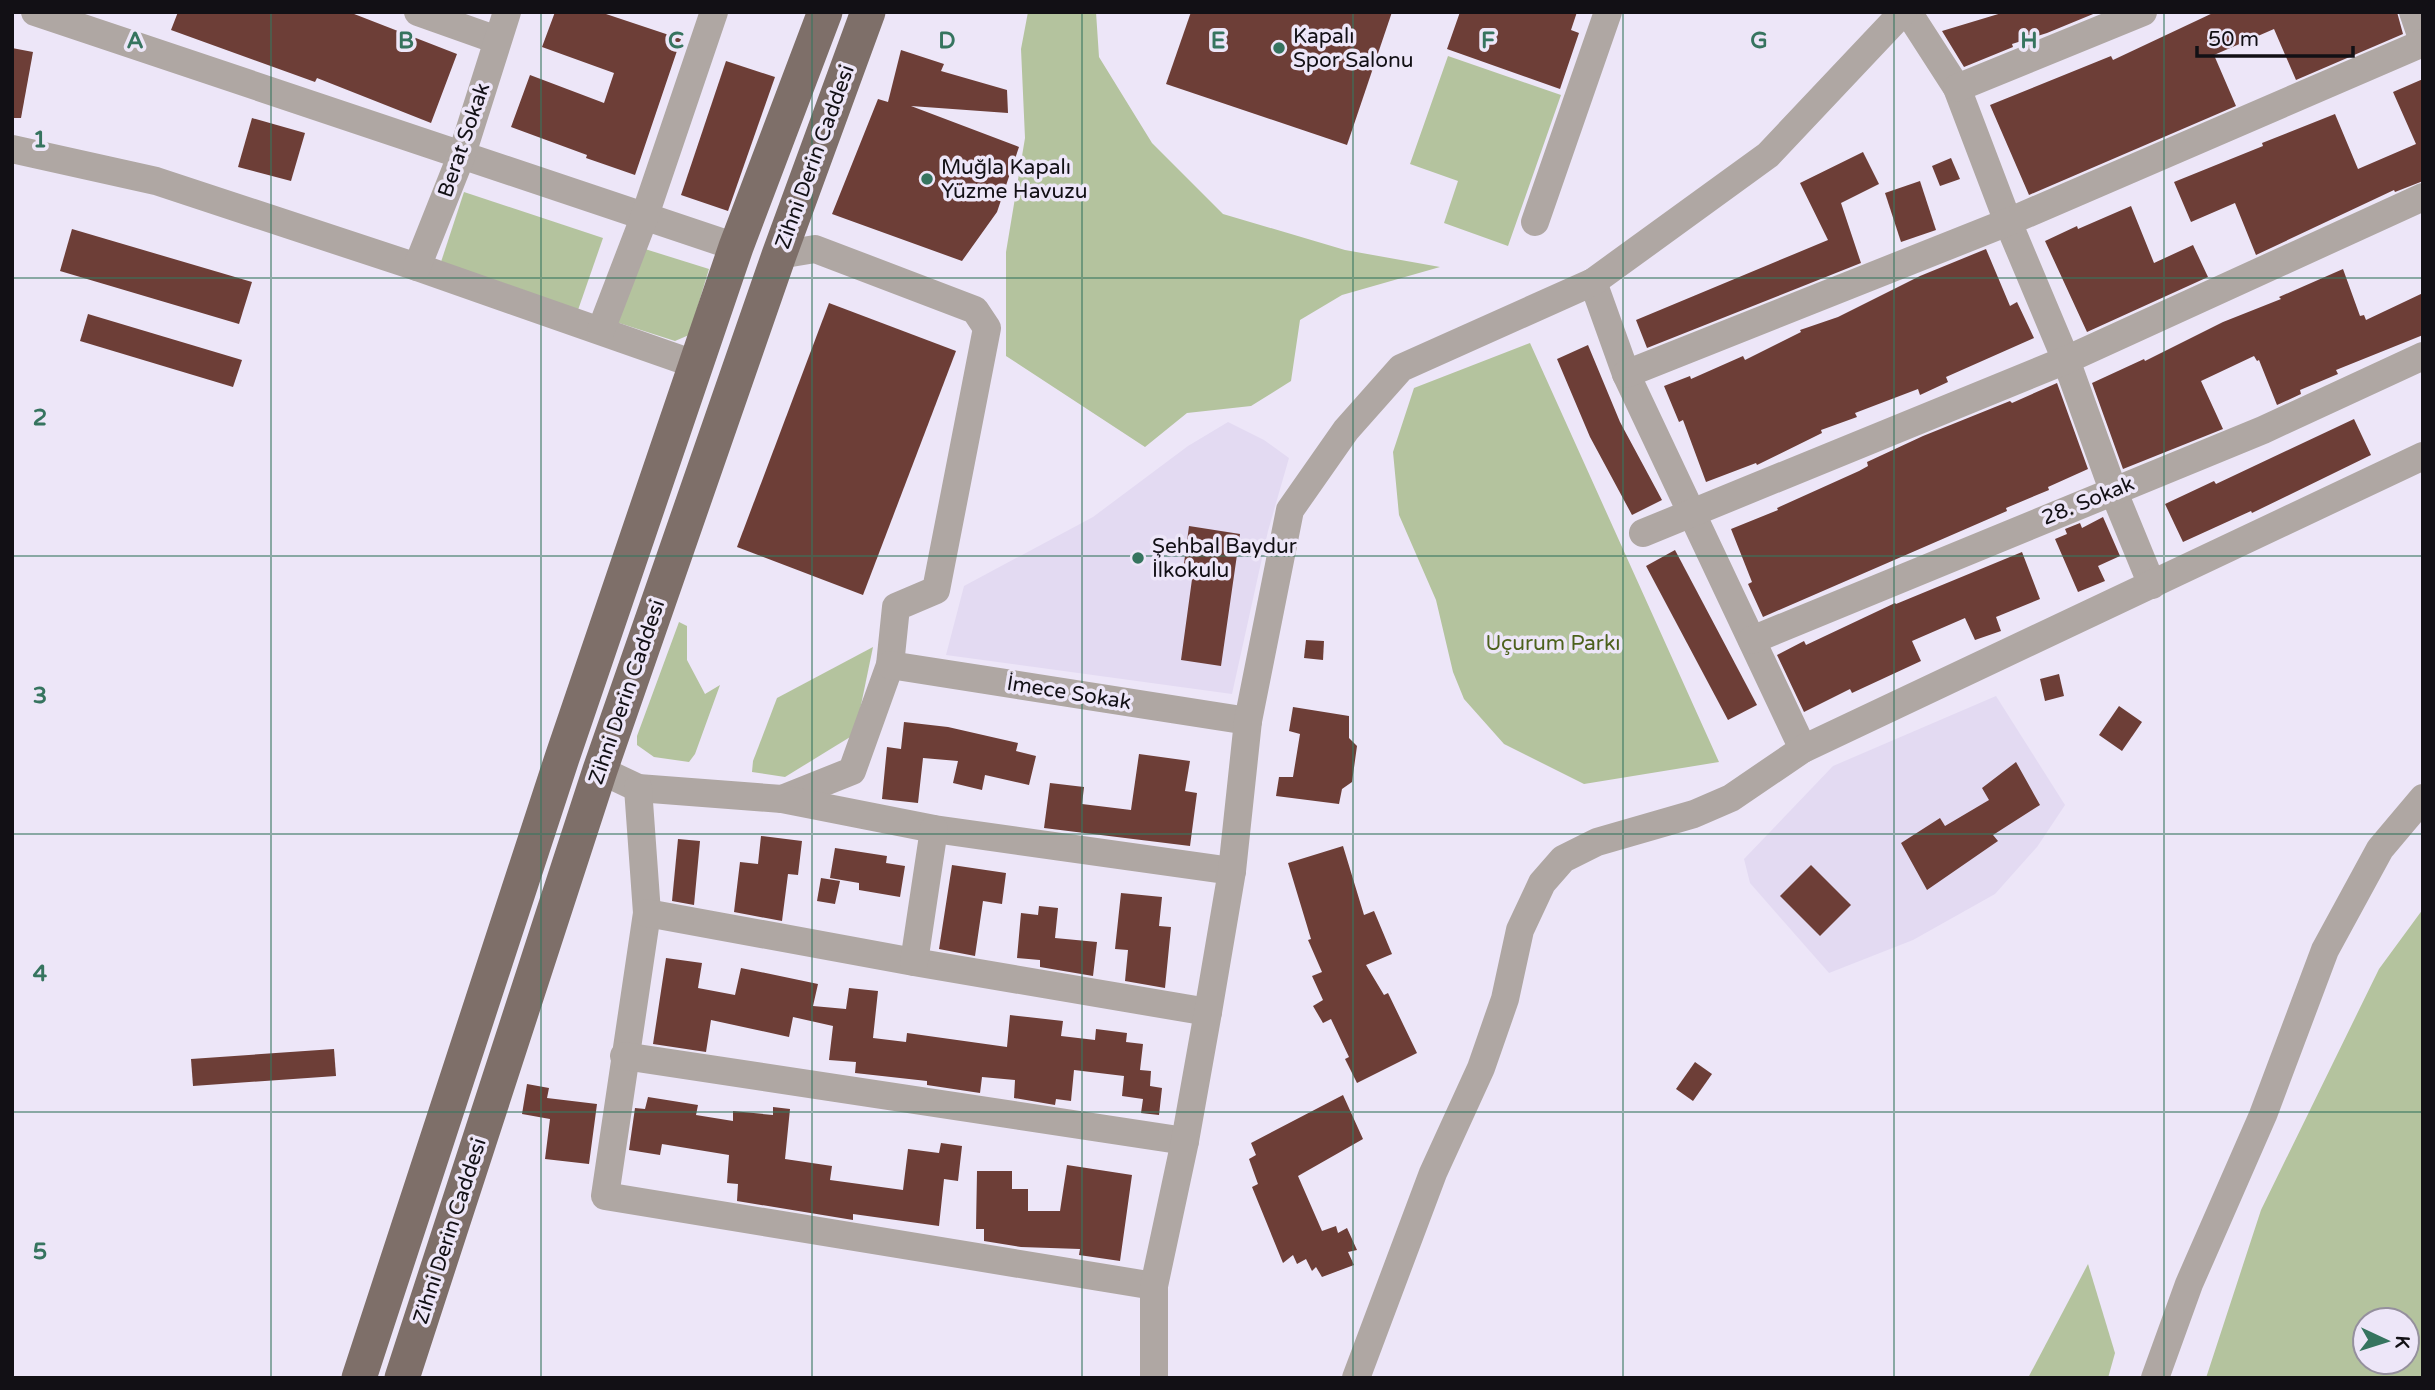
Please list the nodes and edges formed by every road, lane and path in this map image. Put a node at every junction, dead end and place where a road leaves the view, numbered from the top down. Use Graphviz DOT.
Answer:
graph roads {
  1 [pos="35,12"];
  2 [pos="418,12"];
  3 [pos="507,12"];
  4 [pos="714,12"];
  5 [pos="825,12"];
  6 [pos="868,12"];
  7 [pos="1608,12"];
  8 [pos="1905,12"];
  9 [pos="2143,12"];
  10 [pos="2413,12"];
  11 [pos="497,40"];
  12 [pos="2423,42"];
  13 [pos="1956,88"];
  14 [pos="12,149"];
  15 [pos="461,153"];
  16 [pos="2423,197"];
  17 [pos="644,218"];
  18 [pos="1535,222"];
  19 [pos="2008,222"];
  20 [pos="736,247"];
  21 [pos="779,255"];
  22 [pos="417,267"];
  23 [pos="1592,282"];
  24 [pos="601,330"];
  25 [pos="2423,356"];
  26 [pos="2066,360"];
  27 [pos="697,365"];
  28 [pos="1626,374"];
  29 [pos="737,377"];
  30 [pos="2423,456"];
  31 [pos="2113,491"];
  32 [pos="1692,514"];
  33 [pos="1643,533"];
  34 [pos="2152,585"];
  35 [pos="1752,640"];
  36 [pos="890,665"];
  37 [pos="1248,721"];
  38 [pos="1803,749"];
  39 [pos="562,758"];
  40 [pos="600,770"];
  41 [pos="638,788"];
  42 [pos="2423,798"];
  43 [pos="782,799"];
  44 [pos="934,829"];
  45 [pos="1232,871"];
  46 [pos="647,913"];
  47 [pos="914,962"];
  48 [pos="1208,1012"];
  49 [pos="624,1056"];
  50 [pos="1185,1141"];
  51 [pos="1154,1286"];
  52 [pos="359,1378"];
  53 [pos="402,1378"];
  54 [pos="1154,1378"];
  55 [pos="1356,1378"];
  56 [pos="2155,1378"];
  1 -- 15 [label="street"];
  2 -- 11 [label="street"];
  3 -- 11 [label="street, Berat Sokak"];
  4 -- 17 [label="street"];
  5 -- 20 [label="main road, Zihni Derin Caddesi"];
  6 -- 21 [label="main road, Zihni Derin Caddesi"];
  7 -- 18 [label="street"];
  8 -- 13 [label="street"];
  8 -- 23 [label="street"];
  9 -- 13 [label="street"];
  10 -- 12 [label="street"];
  11 -- 15 [label="street, Berat Sokak"];
  12 -- 19 [label="street"];
  13 -- 19 [label="street"];
  14 -- 22 [label="street"];
  15 -- 17 [label="street"];
  15 -- 22 [label="street, Berat Sokak"];
  16 -- 26 [label="street"];
  17 -- 20 [label="street"];
  17 -- 24 [label="street"];
  19 -- 26 [label="street"];
  19 -- 28 [label="street"];
  20 -- 21 [label="main road"];
  20 -- 27 [label="main road, Zihni Derin Caddesi"];
  21 -- 29 [label="main road, Zihni Derin Caddesi"];
  21 -- 36 [label="street"];
  22 -- 24 [label="street"];
  23 -- 28 [label="street"];
  23 -- 37 [label="street"];
  24 -- 27 [label="street"];
  25 -- 31 [label="street, 28. Sokak"];
  26 -- 31 [label="street"];
  26 -- 32 [label="street"];
  27 -- 29 [label="main road"];
  27 -- 39 [label="main road, Zihni Derin Caddesi"];
  28 -- 32 [label="street"];
  29 -- 40 [label="main road, Zihni Derin Caddesi"];
  30 -- 34 [label="street"];
  31 -- 34 [label="street"];
  31 -- 35 [label="street, 28. Sokak"];
  32 -- 33 [label="street"];
  32 -- 35 [label="street"];
  34 -- 38 [label="street"];
  35 -- 38 [label="street"];
  36 -- 37 [label="street, İmece Sokak"];
  36 -- 43 [label="street"];
  37 -- 45 [label="street"];
  38 -- 55 [label="street"];
  39 -- 40 [label="main road"];
  39 -- 52 [label="main road, Zihni Derin Caddesi"];
  40 -- 41 [label="street"];
  40 -- 53 [label="main road, Zihni Derin Caddesi"];
  41 -- 43 [label="street"];
  41 -- 46 [label="street"];
  42 -- 56 [label="street"];
  43 -- 44 [label="street"];
  44 -- 45 [label="street"];
  44 -- 47 [label="street"];
  45 -- 48 [label="street"];
  46 -- 47 [label="street"];
  46 -- 49 [label="street"];
  47 -- 48 [label="street"];
  48 -- 50 [label="street"];
  49 -- 50 [label="street"];
  49 -- 51 [label="street"];
  50 -- 51 [label="street"];
  51 -- 54 [label="street"];
}
